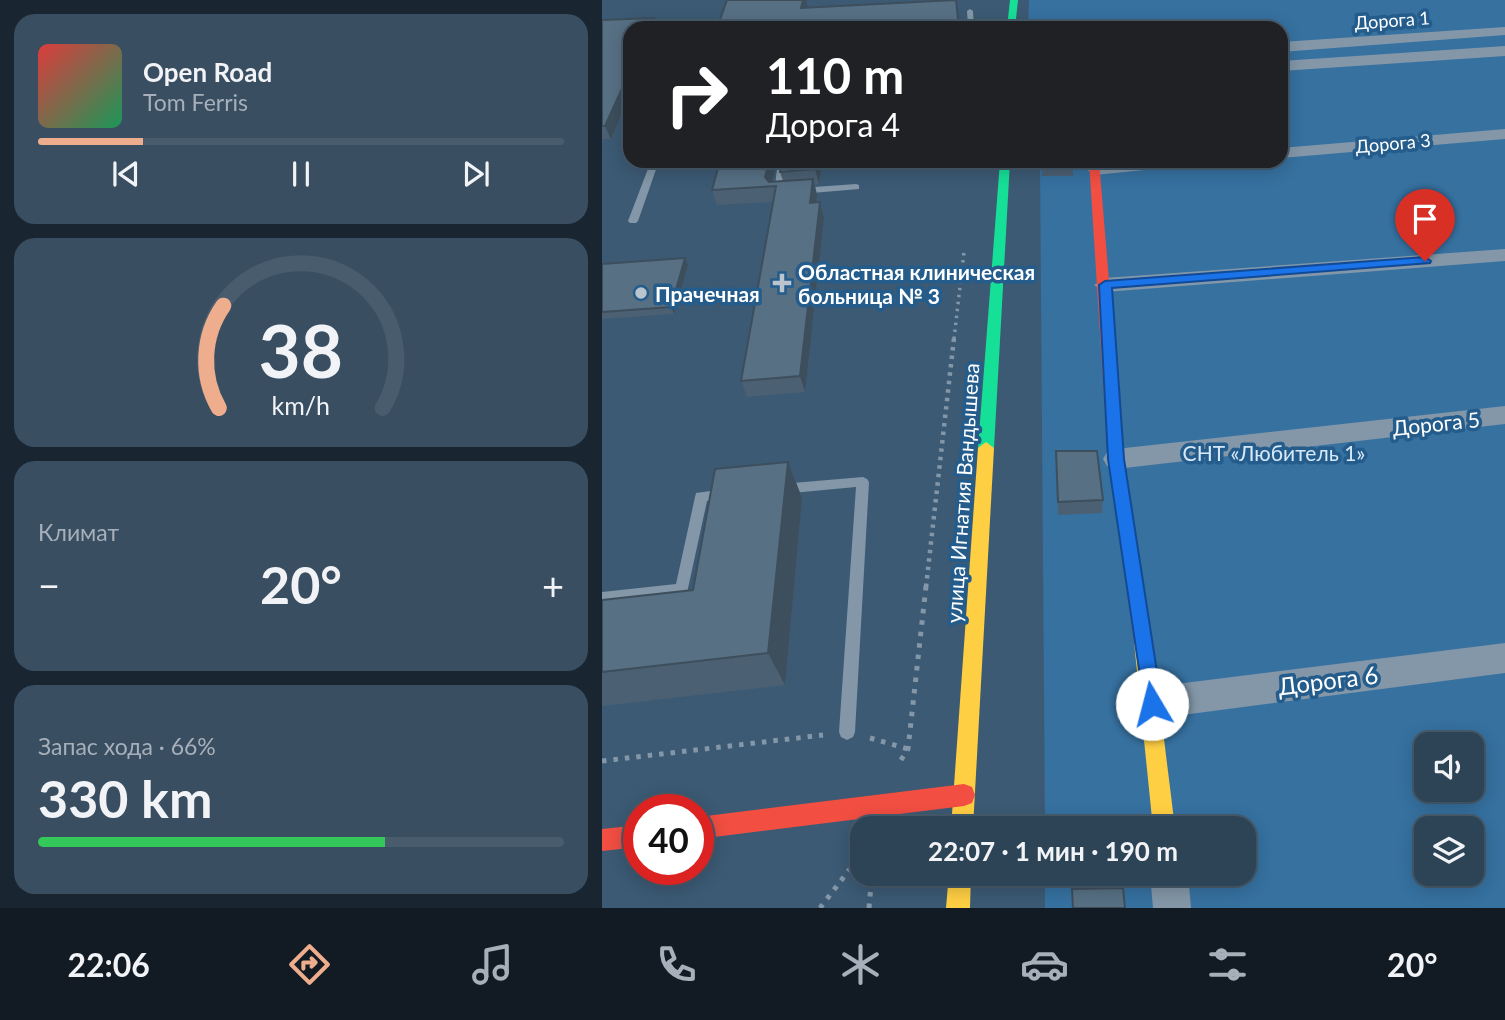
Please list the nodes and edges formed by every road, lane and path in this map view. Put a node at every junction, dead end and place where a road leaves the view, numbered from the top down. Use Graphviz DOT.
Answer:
graph roads {
  1 [pos="1014,0"];
  2 [pos="970,11"];
  3 [pos="971,21"];
  4 [pos="1012,21"];
  5 [pos="1505,32"];
  6 [pos="1288,47"];
  7 [pos="1505,51"];
  8 [pos="1288,66"];
  9 [pos="1505,134"];
  10 [pos="1288,152"];
  11 [pos="652,168"];
  12 [pos="781,168"];
  13 [pos="1005,168"];
  14 [pos="1094,168"];
  15 [pos="856,187"];
  16 [pos="633,221"];
  17 [pos="965,243"];
  18 [pos="1505,255"];
  19 [pos="1105,285"];
  20 [pos="1505,415"];
  21 [pos="1116,459"];
  22 [pos="768,490"];
  23 [pos="742,493"];
  24 [pos="602,598"];
  25 [pos="1505,657"];
  26 [pos="1152,704"];
  27 [pos="847,732"];
  28 [pos="908,748"];
  29 [pos="602,761"];
  30 [pos="964,795"];
  31 [pos="876,806"];
  32 [pos="963,816"];
  33 [pos="1163,816"];
  34 [pos="714,826"];
  35 [pos="623,838"];
  36 [pos="602,840"];
  37 [pos="850,869"];
  38 [pos="871,886"];
  39 [pos="959,886"];
  40 [pos="1170,886"];
  41 [pos="820,908"];
  42 [pos="869,908"];
  43 [pos="958,908"];
  44 [pos="1172,908"];
  1 -- 4 [label="street"];
  2 -- 3 [label="lane"];
  5 -- 6 [label="street, Дорога 1"];
  7 -- 8 [label="street"];
  9 -- 10 [label="street, Дорога 3"];
  11 -- 16 [label="lane"];
  12 -- 15 [label="lane"];
  13 -- 30 [label="street, улица Игнатия Вандышева"];
  14 -- 19 [label="street"];
  17 -- 28 [label="path"];
  18 -- 19 [label="street"];
  19 -- 21 [label="street"];
  20 -- 21 [label="street, Дорога 5"];
  21 -- 26 [label="street"];
  22 -- 27 [label="lane"];
  23 -- 24 [label="lane"];
  25 -- 26 [label="street, Дорога 6"];
  26 -- 33 [label="street"];
  27 -- 28 [label="path"];
  27 -- 29 [label="path"];
  28 -- 31 [label="path"];
  30 -- 31 [label="street"];
  30 -- 32 [label="street, улица Игнатия Вандышева"];
  31 -- 34 [label="street"];
  35 -- 36 [label="street"];
  37 -- 41 [label="path"];
  38 -- 42 [label="path"];
  39 -- 43 [label="street"];
  40 -- 44 [label="street"];
}
